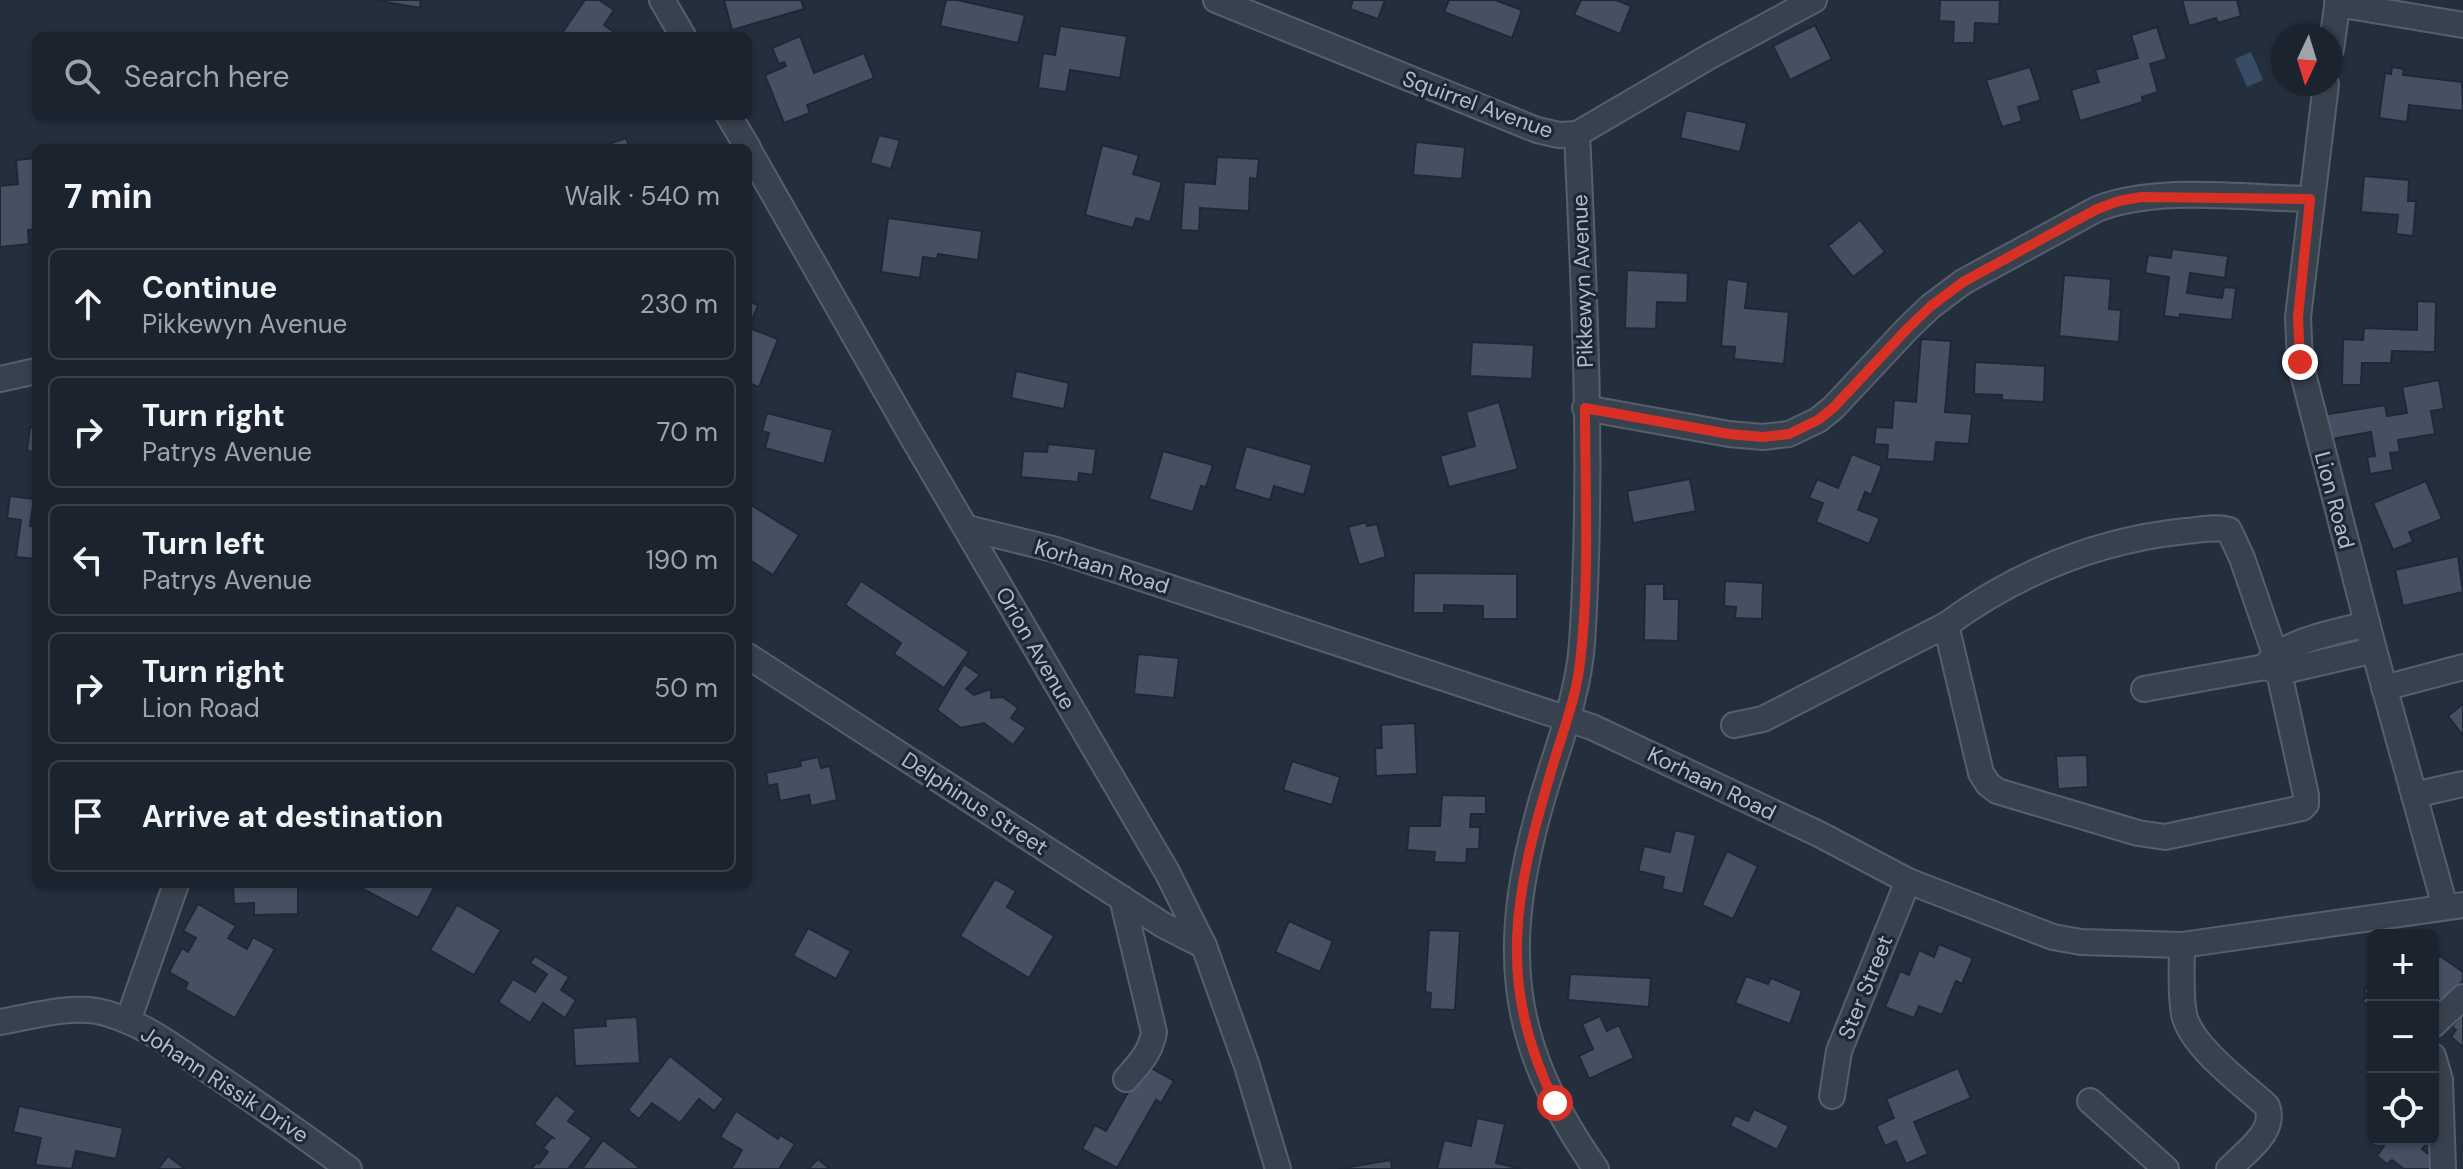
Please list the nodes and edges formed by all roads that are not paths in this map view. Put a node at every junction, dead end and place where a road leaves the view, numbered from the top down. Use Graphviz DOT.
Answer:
graph roads {
  1 [pos="662,0"];
  2 [pos="1216,0"];
  3 [pos="1814,0"];
  4 [pos="2338,2"];
  5 [pos="2335,24"];
  6 [pos="2463,25"];
  7 [pos="681,32"];
  8 [pos="2324,96"];
  9 [pos="731,120"];
  10 [pos="1577,134"];
  11 [pos="746,144"];
  12 [pos="752,155"];
  13 [pos="2310,199"];
  14 [pos="32,372"];
  15 [pos="0,379"];
  16 [pos="1585,408"];
  17 [pos="967,528"];
  18 [pos="2367,624"];
  19 [pos="1946,625"];
  20 [pos="2374,650"];
  21 [pos="752,659"];
  22 [pos="2273,664"];
  23 [pos="2463,667"];
  24 [pos="2384,688"];
  25 [pos="2144,689"];
  26 [pos="1566,718"];
  27 [pos="1734,725"];
  28 [pos="2463,784"];
  29 [pos="2414,795"];
  30 [pos="1908,881"];
  31 [pos="175,888"];
  32 [pos="1122,898"];
  33 [pos="2454,906"];
  34 [pos="2182,945"];
  35 [pos="1204,946"];
  36 [pos="2463,997"];
  37 [pos="2439,1019"];
  38 [pos="128,1021"];
  39 [pos="0,1022"];
  40 [pos="2445,1071"];
  41 [pos="1126,1079"];
  42 [pos="1832,1096"];
  43 [pos="2090,1101"];
  44 [pos="339,1166"];
  45 [pos="1278,1169"];
  46 [pos="1596,1169"];
  47 [pos="2166,1169"];
  48 [pos="2229,1169"];
  49 [pos="2443,1169"];
  1 -- 7 [label="street"];
  2 -- 10 [label="street, Squirrel Avenue"];
  3 -- 10 [label="street, Squirrel Avenue"];
  4 -- 5 [label="street"];
  4 -- 6 [label="street"];
  8 -- 13 [label="street, Lion Road"];
  9 -- 11 [label="street, Orion Avenue"];
  10 -- 16 [label="street, Pikkewyn Avenue"];
  12 -- 17 [label="street, Orion Avenue"];
  13 -- 16 [label="street"];
  13 -- 18 [label="street, Lion Road"];
  14 -- 15 [label="street"];
  16 -- 26 [label="street, Pikkewyn Avenue"];
  17 -- 26 [label="street, Korhaan Road"];
  17 -- 35 [label="street, Orion Avenue"];
  18 -- 20 [label="street, Lion Road"];
  18 -- 22 [label="street"];
  19 -- 22 [label="street"];
  19 -- 22 [label="street"];
  19 -- 27 [label="street"];
  20 -- 22 [label="street"];
  20 -- 24 [label="street, Lion Road"];
  21 -- 32 [label="street, Delphinus Street"];
  22 -- 25 [label="street"];
  23 -- 24 [label="street"];
  24 -- 29 [label="street, Lion Road"];
  26 -- 30 [label="street, Korhaan Road"];
  26 -- 46 [label="street, Pikkewyn Avenue"];
  28 -- 29 [label="street"];
  29 -- 33 [label="street, Lion Road"];
  30 -- 34 [label="street, Korhaan Road"];
  30 -- 42 [label="street, Ster Street"];
  31 -- 38 [label="street"];
  32 -- 35 [label="street, Delphinus Street"];
  32 -- 41 [label="street"];
  33 -- 34 [label="street, Korhaan Road"];
  34 -- 48 [label="street"];
  35 -- 45 [label="street, Orion Avenue"];
  36 -- 37 [label="street"];
  38 -- 39 [label="street, Johann Rissik Drive"];
  38 -- 44 [label="street, Johann Rissik Drive"];
  40 -- 49 [label="street"];
  43 -- 47 [label="street"];
}
